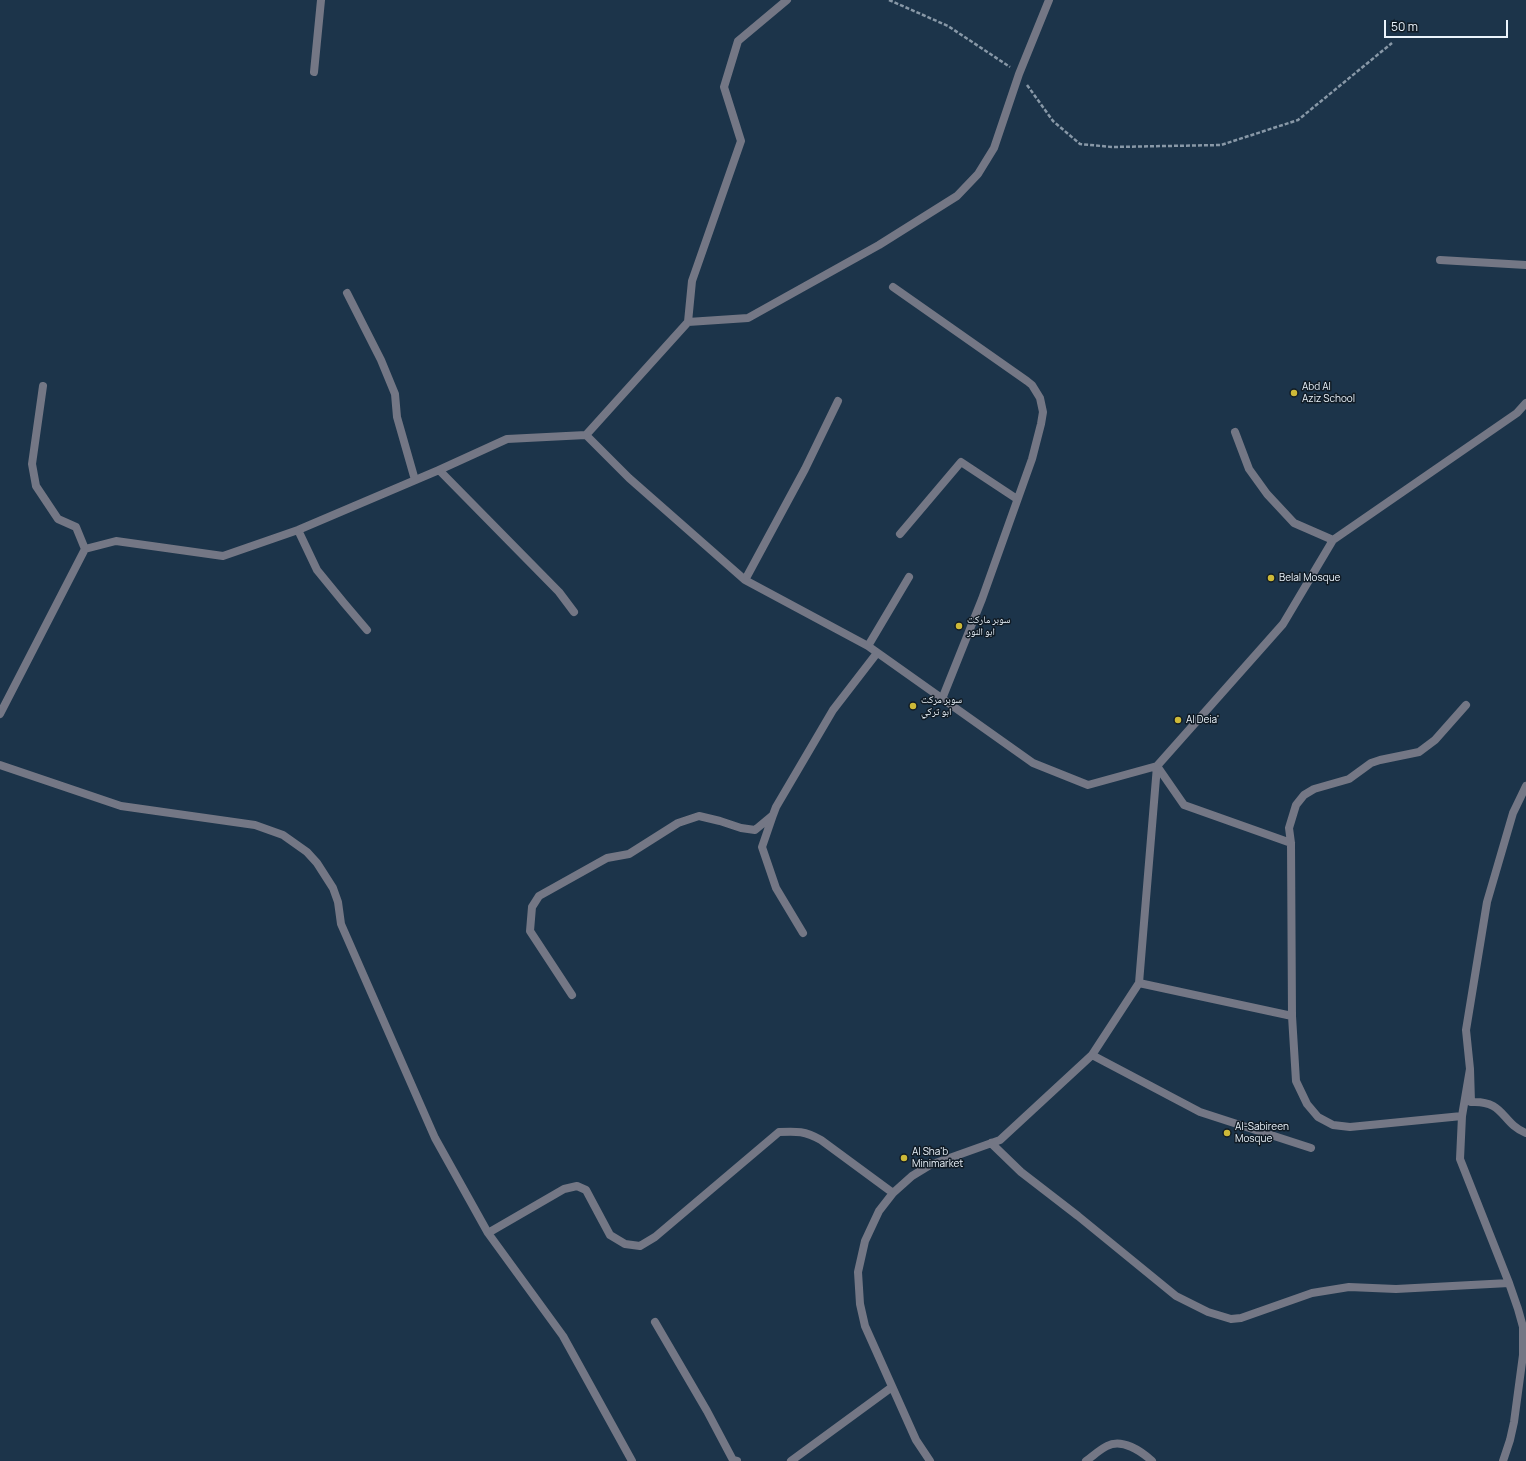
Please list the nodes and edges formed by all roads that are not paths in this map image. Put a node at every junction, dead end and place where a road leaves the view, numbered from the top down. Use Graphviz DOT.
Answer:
graph roads {
  1 [pos="322,0"];
  2 [pos="787,0"];
  3 [pos="1049,0"];
  4 [pos="314,72"];
  5 [pos="1440,260"];
  6 [pos="1526,265"];
  7 [pos="893,287"];
  8 [pos="346,293"];
  9 [pos="688,322"];
  10 [pos="43,386"];
  11 [pos="838,401"];
  12 [pos="1526,403"];
  13 [pos="1235,432"];
  14 [pos="586,435"];
  15 [pos="439,470"];
  16 [pos="415,480"];
  17 [pos="1017,499"];
  18 [pos="298,530"];
  19 [pos="900,534"];
  20 [pos="1333,540"];
  21 [pos="85,549"];
  22 [pos="909,577"];
  23 [pos="745,580"];
  24 [pos="574,612"];
  25 [pos="368,630"];
  26 [pos="868,646"];
  27 [pos="877,653"];
  28 [pos="942,699"];
  29 [pos="1466,705"];
  30 [pos="0,714"];
  31 [pos="0,765"];
  32 [pos="1157,766"];
  33 [pos="1526,786"];
  34 [pos="773,814"];
  35 [pos="1292,842"];
  36 [pos="803,933"];
  37 [pos="1139,983"];
  38 [pos="572,995"];
  39 [pos="1292,1016"];
  40 [pos="1092,1055"];
  41 [pos="1470,1069"];
  42 [pos="1462,1116"];
  43 [pos="1526,1133"];
  44 [pos="991,1143"];
  45 [pos="1311,1148"];
  46 [pos="893,1193"];
  47 [pos="488,1233"];
  48 [pos="1509,1283"];
  49 [pos="655,1322"];
  50 [pos="892,1387"];
  51 [pos="632,1461"];
  52 [pos="737,1461"];
  53 [pos="791,1461"];
  54 [pos="930,1461"];
  55 [pos="1086,1461"];
  56 [pos="1152,1461"];
  57 [pos="1503,1461"];
  1 -- 4 [label="street"];
  2 -- 9 [label="street"];
  3 -- 9 [label="street"];
  5 -- 6 [label="street"];
  7 -- 17 [label="street"];
  8 -- 16 [label="street"];
  9 -- 14 [label="street"];
  10 -- 21 [label="street"];
  11 -- 23 [label="street"];
  12 -- 20 [label="street"];
  13 -- 20 [label="street"];
  14 -- 15 [label="street"];
  14 -- 23 [label="street"];
  15 -- 16 [label="street"];
  15 -- 24 [label="street"];
  16 -- 18 [label="street"];
  17 -- 19 [label="street"];
  17 -- 28 [label="street"];
  18 -- 21 [label="street"];
  18 -- 25 [label="street"];
  20 -- 32 [label="street"];
  21 -- 30 [label="street"];
  22 -- 26 [label="street"];
  23 -- 26 [label="street"];
  26 -- 27 [label="street"];
  27 -- 28 [label="street"];
  27 -- 34 [label="street"];
  28 -- 32 [label="street"];
  29 -- 35 [label="street"];
  31 -- 47 [label="street"];
  32 -- 35 [label="street"];
  32 -- 37 [label="street"];
  33 -- 41 [label="street"];
  34 -- 36 [label="street"];
  34 -- 38 [label="street"];
  35 -- 39 [label="street"];
  37 -- 39 [label="street"];
  37 -- 40 [label="street"];
  39 -- 42 [label="street"];
  40 -- 44 [label="street"];
  40 -- 45 [label="street"];
  41 -- 42 [label="street"];
  41 -- 43 [label="street"];
  42 -- 48 [label="street"];
  44 -- 46 [label="street"];
  44 -- 48 [label="street"];
  46 -- 47 [label="street"];
  46 -- 50 [label="street"];
  47 -- 51 [label="street"];
  48 -- 57 [label="street"];
  49 -- 52 [label="street"];
  50 -- 53 [label="street"];
  50 -- 54 [label="street"];
  55 -- 56 [label="street"];
}
